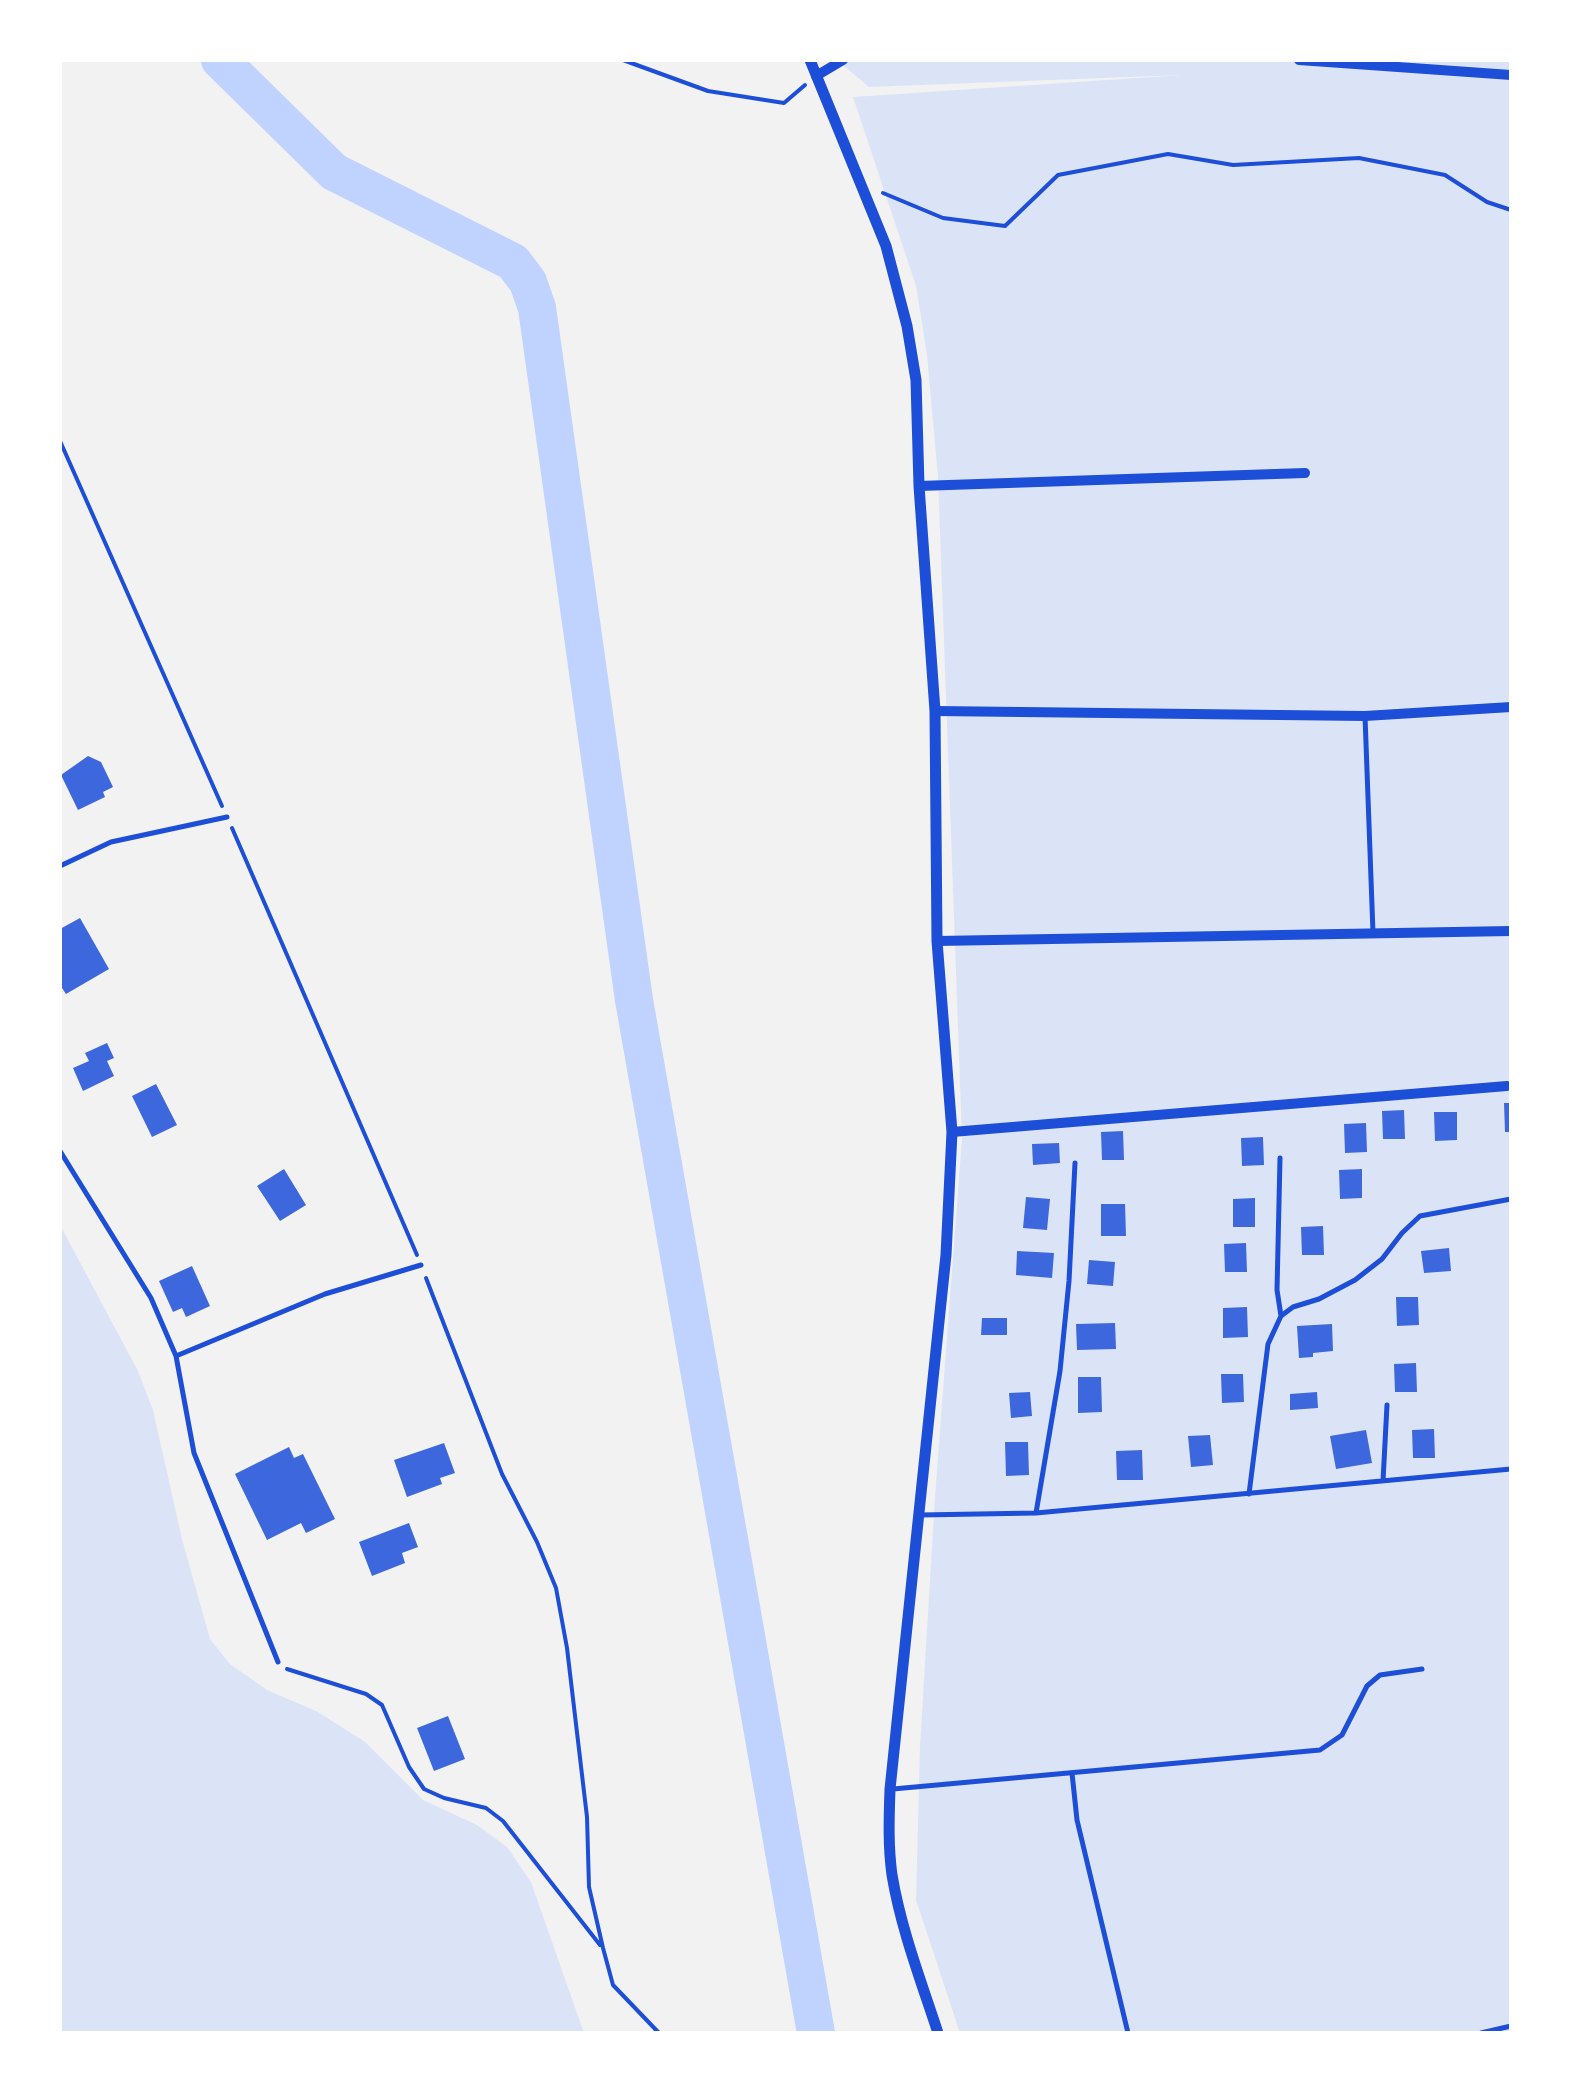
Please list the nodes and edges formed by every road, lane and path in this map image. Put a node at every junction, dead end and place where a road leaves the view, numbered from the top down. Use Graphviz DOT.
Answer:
graph roads {
  1 [pos="623,60"];
  2 [pos="810,60"];
  3 [pos="844,60"];
  4 [pos="1300,60"];
  5 [pos="1446,65"];
  6 [pos="1511,75"];
  7 [pos="816,76"];
  8 [pos="860,183"];
  9 [pos="1511,210"];
  10 [pos="60,441"];
  11 [pos="1305,474"];
  12 [pos="919,486"];
  13 [pos="1511,707"];
  14 [pos="940,712"];
  15 [pos="1366,716"];
  16 [pos="227,817"];
  17 [pos="60,866"];
  18 [pos="1511,932"];
  19 [pos="1373,934"];
  20 [pos="938,941"];
  21 [pos="1507,1086"];
  22 [pos="957,1131"];
  23 [pos="60,1151"];
  24 [pos="1280,1158"];
  25 [pos="1074,1164"];
  26 [pos="1511,1199"];
  27 [pos="421,1264"];
  28 [pos="1281,1316"];
  29 [pos="176,1356"];
  30 [pos="1386,1405"];
  31 [pos="1511,1468"];
  32 [pos="1382,1481"];
  33 [pos="1249,1494"];
  34 [pos="1036,1513"];
  35 [pos="917,1514"];
  36 [pos="278,1662"];
  37 [pos="1422,1669"];
  38 [pos="1072,1773"];
  39 [pos="890,1789"];
  40 [pos="602,1948"];
  41 [pos="1511,2026"];
  42 [pos="659,2033"];
  43 [pos="938,2033"];
  44 [pos="1128,2033"];
  45 [pos="1481,2033"];
  1 -- 7 [label="path"];
  2 -- 7 [label="street"];
  3 -- 7 [label="street"];
  4 -- 5 [label="street"];
  5 -- 6 [label="street"];
  7 -- 8 [label="street"];
  8 -- 9 [label="path"];
  8 -- 12 [label="street"];
  10 -- 16 [label="path"];
  11 -- 12 [label="street"];
  12 -- 14 [label="street"];
  13 -- 15 [label="street"];
  14 -- 15 [label="street"];
  14 -- 20 [label="street"];
  15 -- 19 [label="lane"];
  16 -- 17 [label="lane"];
  16 -- 27 [label="path"];
  18 -- 19 [label="street"];
  19 -- 20 [label="street"];
  20 -- 22 [label="street"];
  21 -- 22 [label="street"];
  22 -- 35 [label="street"];
  23 -- 29 [label="lane"];
  24 -- 28 [label="lane"];
  25 -- 34 [label="lane"];
  26 -- 28 [label="lane"];
  27 -- 29 [label="lane"];
  27 -- 40 [label="path"];
  28 -- 33 [label="lane"];
  29 -- 36 [label="lane"];
  30 -- 32 [label="lane"];
  31 -- 32 [label="lane"];
  32 -- 33 [label="lane"];
  33 -- 34 [label="lane"];
  34 -- 35 [label="lane"];
  35 -- 39 [label="street"];
  36 -- 40 [label="path"];
  37 -- 38 [label="lane"];
  38 -- 39 [label="lane"];
  38 -- 44 [label="lane"];
  39 -- 43 [label="street"];
  40 -- 42 [label="path"];
  41 -- 45 [label="lane"];
}
